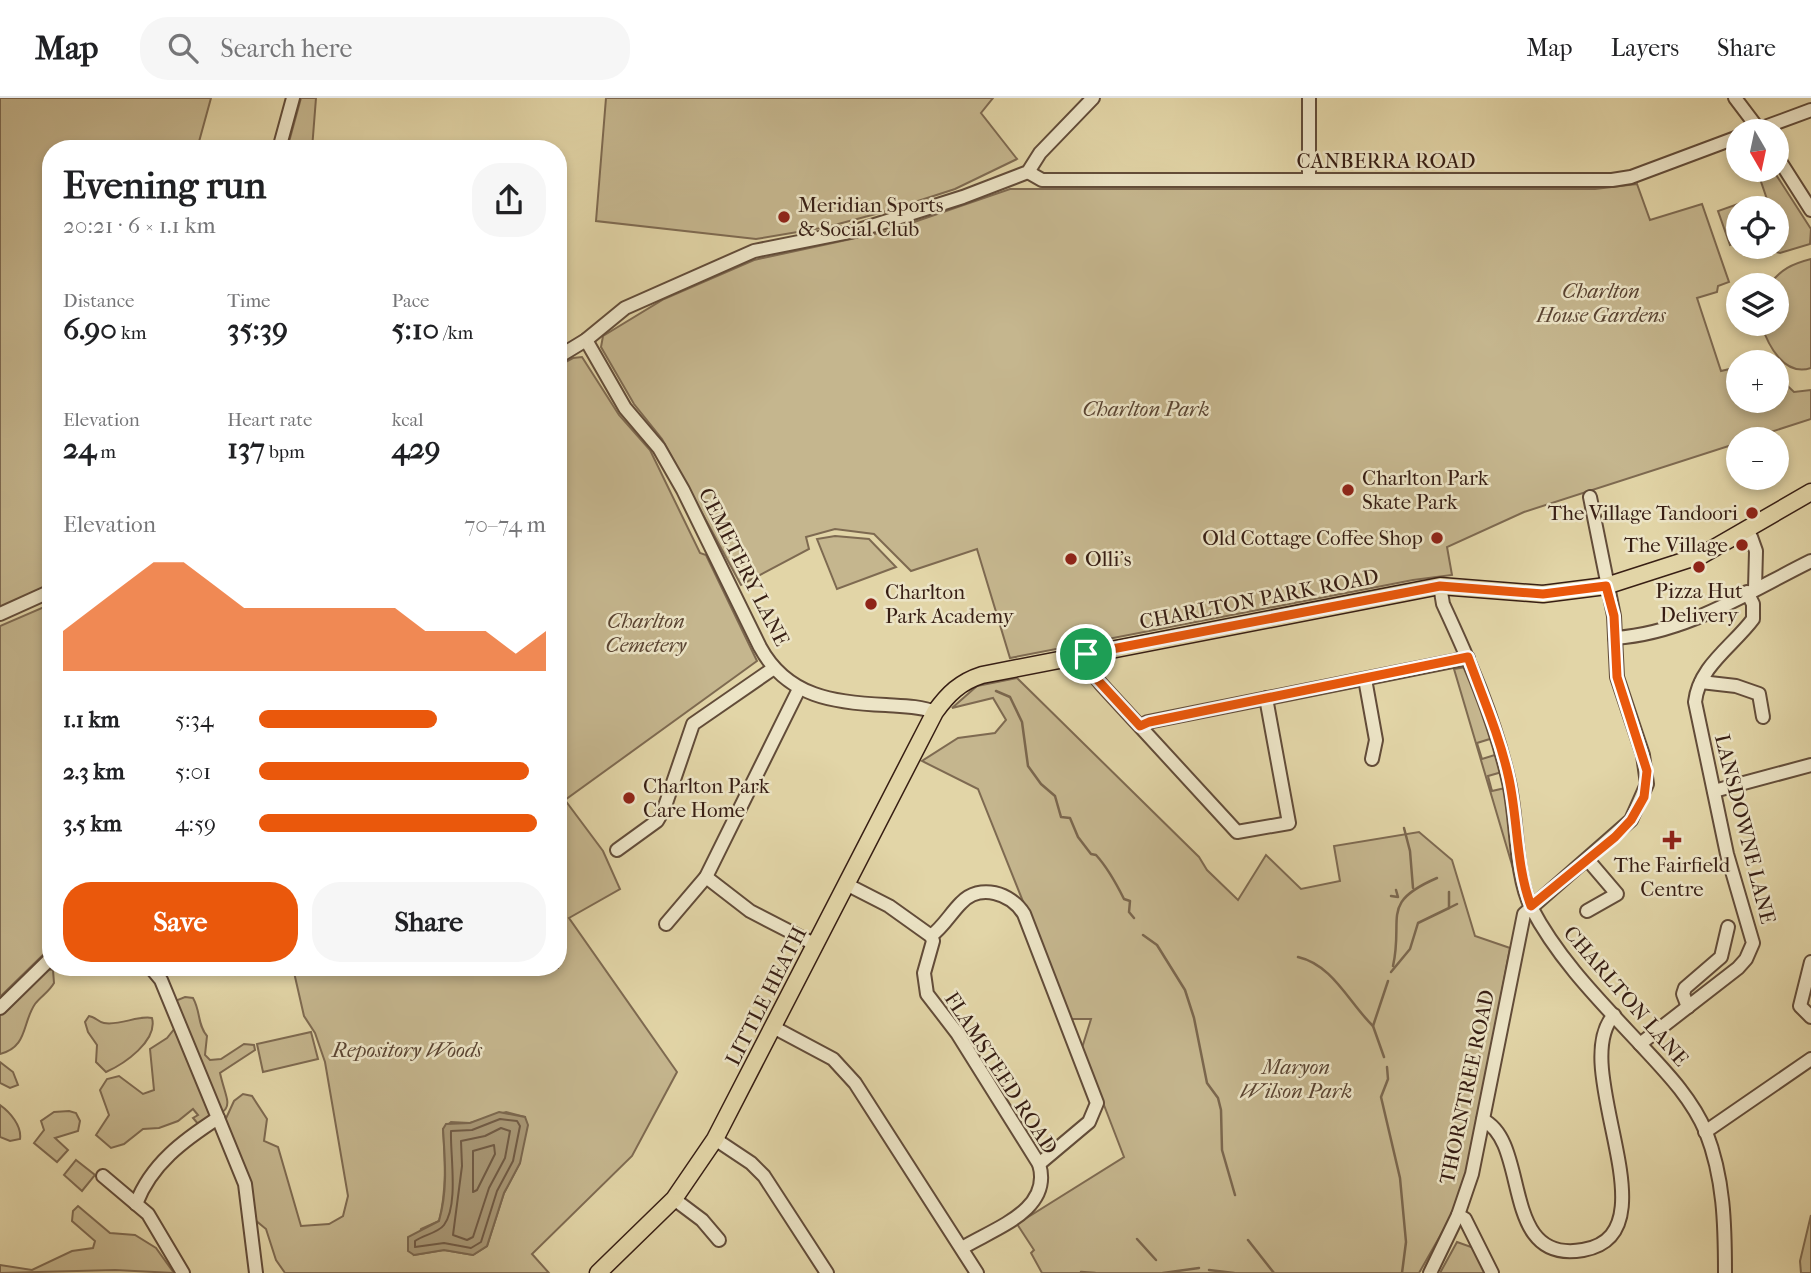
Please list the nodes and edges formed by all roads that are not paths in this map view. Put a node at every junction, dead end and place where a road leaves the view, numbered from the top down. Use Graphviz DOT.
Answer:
graph roads {
  1 [pos="293,98"];
  2 [pos="1308,98"];
  3 [pos="1091,99"];
  4 [pos="1740,100"];
  5 [pos="1811,110"];
  6 [pos="1751,119"];
  7 [pos="1788,119"];
  8 [pos="281,140"];
  9 [pos="1726,141"];
  10 [pos="1028,172"];
  11 [pos="1789,175"];
  12 [pos="1309,180"];
  13 [pos="1811,210"];
  14 [pos="586,340"];
  15 [pos="567,352"];
  16 [pos="1811,492"];
  17 [pos="1590,497"];
  18 [pos="1751,537"];
  19 [pos="1811,561"];
  20 [pos="1440,586"];
  21 [pos="1606,586"];
  22 [pos="1751,591"];
  23 [pos="42,595"];
  24 [pos="0,614"];
  25 [pos="1615,638"];
  26 [pos="1086,654"];
  27 [pos="1468,657"];
  28 [pos="774,668"];
  29 [pos="1365,679"];
  30 [pos="1701,682"];
  31 [pos="799,690"];
  32 [pos="1266,698"];
  33 [pos="935,712"];
  34 [pos="1763,717"];
  35 [pos="1140,726"];
  36 [pos="1372,759"];
  37 [pos="1811,765"];
  38 [pos="1714,791"];
  39 [pos="617,849"];
  40 [pos="1588,860"];
  41 [pos="706,877"];
  42 [pos="846,884"];
  43 [pos="1531,906"];
  44 [pos="1587,912"];
  45 [pos="666,924"];
  46 [pos="1728,926"];
  47 [pos="931,936"];
  48 [pos="816,945"];
  49 [pos="1811,962"];
  50 [pos="42,967"];
  51 [pos="158,976"];
  52 [pos="1688,1007"];
  53 [pos="0,1008"];
  54 [pos="1614,1015"];
  55 [pos="1811,1017"];
  56 [pos="773,1027"];
  57 [pos="1640,1044"];
  58 [pos="1811,1059"];
  59 [pos="218,1118"];
  60 [pos="1483,1120"];
  61 [pos="1705,1132"];
  62 [pos="715,1139"];
  63 [pos="1039,1164"];
  64 [pos="103,1176"];
  65 [pos="674,1199"];
  66 [pos="136,1204"];
  67 [pos="1458,1215"];
  68 [pos="719,1240"];
  69 [pos="962,1248"];
  70 [pos="599,1272"];
  71 [pos="183,1273"];
  72 [pos="256,1273"];
  73 [pos="827,1273"];
  74 [pos="977,1273"];
  75 [pos="1430,1273"];
  76 [pos="1492,1273"];
  77 [pos="1726,1273"];
  1 -- 8 [label="street"];
  2 -- 12 [label="street"];
  3 -- 10 [label="street"];
  4 -- 6 [label="street"];
  5 -- 7 [label="street"];
  9 -- 12 [label="street, CANBERRA ROAD"];
  10 -- 12 [label="street, CANBERRA ROAD"];
  10 -- 14 [label="street"];
  11 -- 13 [label="street"];
  14 -- 15 [label="street"];
  14 -- 28 [label="street, CEMETERY LANE"];
  16 -- 21 [label="main road"];
  17 -- 21 [label="street"];
  18 -- 22 [label="street"];
  19 -- 22 [label="street"];
  20 -- 21 [label="main road, CHARLTON PARK ROAD"];
  20 -- 26 [label="main road, CHARLTON PARK ROAD"];
  20 -- 27 [label="street, CHARLTON LANE"];
  21 -- 25 [label="street"];
  22 -- 25 [label="street"];
  22 -- 30 [label="street, LANSDOWNE LANE"];
  23 -- 24 [label="street"];
  25 -- 40 [label="street"];
  26 -- 33 [label="main road, CHARLTON PARK ROAD"];
  26 -- 35 [label="street"];
  27 -- 29 [label="street"];
  27 -- 43 [label="street, CHARLTON LANE"];
  28 -- 31 [label="street, CEMETERY LANE"];
  28 -- 39 [label="street"];
  29 -- 32 [label="street"];
  29 -- 36 [label="street"];
  30 -- 34 [label="street"];
  30 -- 38 [label="street, LANSDOWNE LANE"];
  31 -- 33 [label="street, CEMETERY LANE"];
  31 -- 41 [label="street"];
  32 -- 35 [label="street"];
  32 -- 35 [label="street"];
  33 -- 42 [label="main road, LITTLE HEATH"];
  37 -- 38 [label="street"];
  38 -- 52 [label="street, LANSDOWNE LANE"];
  40 -- 43 [label="street"];
  40 -- 44 [label="street"];
  41 -- 45 [label="street"];
  41 -- 48 [label="street"];
  42 -- 47 [label="street"];
  42 -- 48 [label="main road, LITTLE HEATH"];
  43 -- 54 [label="street, CHARLTON LANE"];
  43 -- 60 [label="street, THORNTREE ROAD"];
  46 -- 52 [label="street"];
  47 -- 63 [label="street, FLAMSTEED ROAD"];
  47 -- 63 [label="street"];
  48 -- 56 [label="main road, LITTLE HEATH"];
  49 -- 55 [label="street"];
  50 -- 53 [label="street"];
  51 -- 59 [label="street"];
  52 -- 57 [label="street, LANSDOWNE LANE"];
  54 -- 57 [label="street, CHARLTON LANE"];
  54 -- 60 [label="street"];
  56 -- 62 [label="main road, LITTLE HEATH"];
  56 -- 69 [label="street"];
  57 -- 61 [label="street, CHARLTON LANE"];
  58 -- 61 [label="street"];
  59 -- 66 [label="street"];
  59 -- 72 [label="street"];
  60 -- 67 [label="street, THORNTREE ROAD"];
  61 -- 77 [label="street, CHARLTON LANE"];
  62 -- 65 [label="main road, LITTLE HEATH"];
  62 -- 73 [label="street"];
  63 -- 69 [label="street, FLAMSTEED ROAD"];
  64 -- 66 [label="street"];
  65 -- 68 [label="street"];
  65 -- 70 [label="main road, LITTLE HEATH"];
  66 -- 71 [label="street"];
  67 -- 75 [label="street, THORNTREE ROAD"];
  67 -- 76 [label="street"];
  69 -- 74 [label="street"];
}
